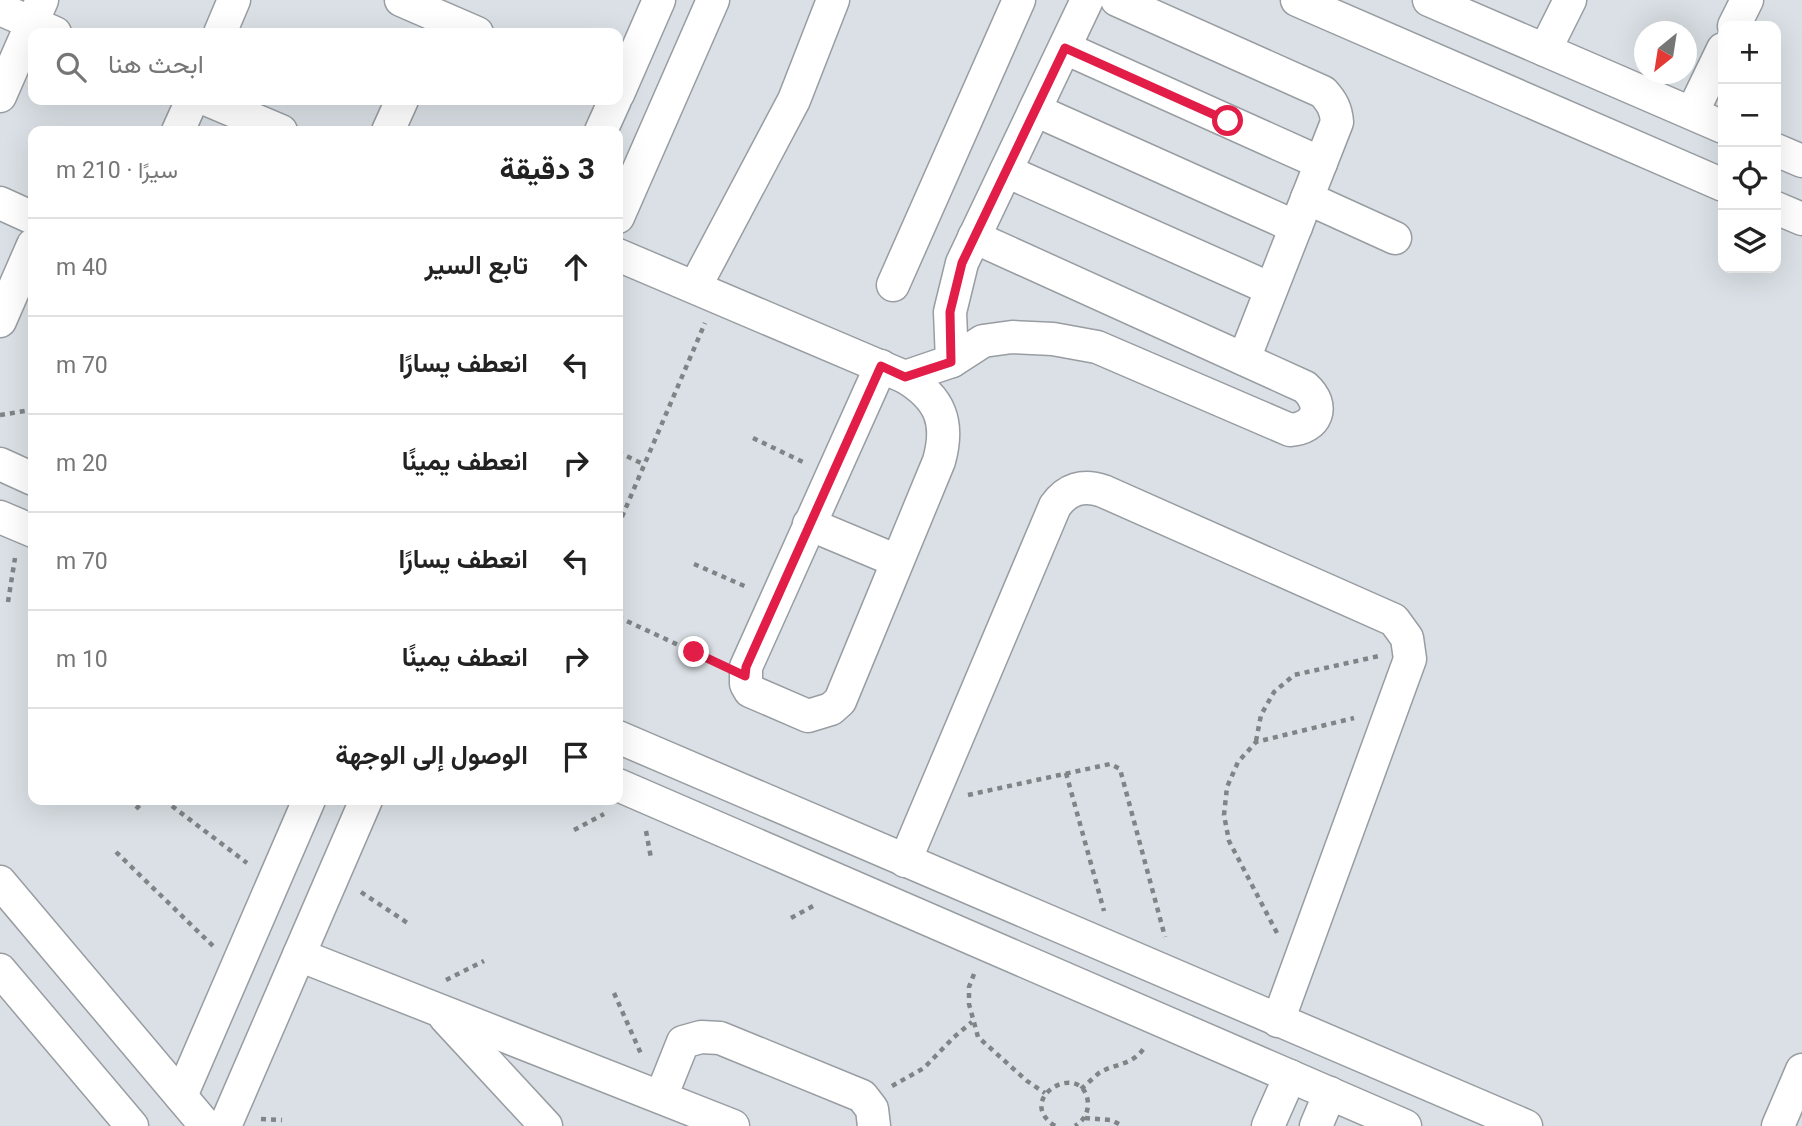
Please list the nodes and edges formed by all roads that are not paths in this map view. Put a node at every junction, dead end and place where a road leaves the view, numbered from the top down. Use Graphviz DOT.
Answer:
graph roads {
  1 [pos="234,0"];
  2 [pos="401,0"];
  3 [pos="659,0"];
  4 [pos="713,0"];
  5 [pos="833,0"];
  6 [pos="1019,0"];
  7 [pos="1087,0"];
  8 [pos="1117,0"];
  9 [pos="1297,0"];
  10 [pos="1429,0"];
  11 [pos="1570,0"];
  12 [pos="1747,0"];
  13 [pos="0,9"];
  14 [pos="438,16"];
  15 [pos="43,19"];
  16 [pos="1736,21"];
  17 [pos="222,28"];
  18 [pos="466,28"];
  19 [pos="28,46"];
  20 [pos="1065,48"];
  21 [pos="1545,50"];
  22 [pos="1718,59"];
  23 [pos="1618,81"];
  24 [pos="623,83"];
  25 [pos="0,96"];
  26 [pos="190,105"];
  27 [pos="220,105"];
  28 [pos="400,105"];
  29 [pos="613,105"];
  30 [pos="1035,110"];
  31 [pos="1692,113"];
  32 [pos="1718,125"];
  33 [pos="180,126"];
  34 [pos="269,126"];
  35 [pos="390,126"];
  36 [pos="603,126"];
  37 [pos="1600,131"];
  38 [pos="1781,151"];
  39 [pos="1802,161"];
  40 [pos="1321,163"];
  41 [pos="1006,171"];
  42 [pos="1718,183"];
  43 [pos="1307,198"];
  44 [pos="0,203"];
  45 [pos="623,207"];
  46 [pos="1781,210"];
  47 [pos="28,216"];
  48 [pos="1802,219"];
  49 [pos="1296,227"];
  50 [pos="974,237"];
  51 [pos="1395,238"];
  52 [pos="28,257"];
  53 [pos="623,257"];
  54 [pos="893,285"];
  55 [pos="1272,289"];
  56 [pos="706,292"];
  57 [pos="0,321"];
  58 [pos="1244,359"];
  59 [pos="951,362"];
  60 [pos="893,372"];
  61 [pos="0,464"];
  62 [pos="28,477"];
  63 [pos="809,524"];
  64 [pos="897,561"];
  65 [pos="623,739"];
  66 [pos="623,787"];
  67 [pos="307,805"];
  68 [pos="364,805"];
  69 [pos="909,863"];
  70 [pos="0,882"];
  71 [pos="898,906"];
  72 [pos="299,955"];
  73 [pos="0,970"];
  74 [pos="440,1011"];
  75 [pos="1278,1021"];
  76 [pos="1802,1070"];
  77 [pos="1290,1076"];
  78 [pos="1330,1093"];
  79 [pos="181,1096"];
  80 [pos="664,1109"];
  81 [pos="871,1114"];
  82 [pos="132,1126"];
  83 [pos="206,1126"];
  84 [pos="225,1126"];
  85 [pos="546,1126"];
  86 [pos="733,1126"];
  87 [pos="1268,1126"];
  88 [pos="1316,1126"];
  89 [pos="1405,1126"];
  90 [pos="1524,1126"];
  91 [pos="1778,1126"];
  1 -- 17 [label="street"];
  2 -- 14 [label="street"];
  3 -- 24 [label="street"];
  4 -- 45 [label="street"];
  5 -- 56 [label="street"];
  6 -- 54 [label="street"];
  7 -- 20 [label="street"];
  8 -- 40 [label="street"];
  9 -- 37 [label="street"];
  10 -- 21 [label="street"];
  11 -- 21 [label="street"];
  12 -- 16 [label="street"];
  13 -- 15 [label="street"];
  14 -- 18 [label="street"];
  19 -- 25 [label="street"];
  20 -- 30 [label="street"];
  20 -- 40 [label="street"];
  21 -- 23 [label="street"];
  22 -- 31 [label="street"];
  23 -- 31 [label="street"];
  23 -- 37 [label="street"];
  26 -- 33 [label="street"];
  27 -- 34 [label="street"];
  28 -- 35 [label="street"];
  29 -- 36 [label="street"];
  30 -- 41 [label="street"];
  30 -- 49 [label="street"];
  31 -- 32 [label="street"];
  37 -- 42 [label="street"];
  38 -- 39 [label="street"];
  40 -- 43 [label="street"];
  41 -- 50 [label="street"];
  41 -- 55 [label="street"];
  43 -- 49 [label="street"];
  43 -- 51 [label="street"];
  44 -- 47 [label="street"];
  46 -- 48 [label="street"];
  49 -- 55 [label="street"];
  50 -- 58 [label="street"];
  50 -- 59 [label="street"];
  52 -- 57 [label="street"];
  53 -- 56 [label="street"];
  55 -- 58 [label="street"];
  56 -- 60 [label="street"];
  58 -- 59 [label="street"];
  59 -- 60 [label="street"];
  60 -- 63 [label="street"];
  60 -- 64 [label="street"];
  61 -- 62 [label="street"];
  63 -- 64 [label="street"];
  63 -- 64 [label="street"];
  65 -- 69 [label="street"];
  66 -- 71 [label="street"];
  67 -- 79 [label="street"];
  68 -- 72 [label="street"];
  69 -- 71 [label="street"];
  69 -- 75 [label="street"];
  69 -- 75 [label="street"];
  70 -- 79 [label="street"];
  71 -- 77 [label="street"];
  72 -- 74 [label="street"];
  72 -- 84 [label="street"];
  73 -- 82 [label="street"];
  74 -- 80 [label="street"];
  74 -- 85 [label="street"];
  75 -- 90 [label="street"];
  76 -- 91 [label="street"];
  77 -- 78 [label="street"];
  77 -- 87 [label="street"];
  78 -- 88 [label="street"];
  78 -- 89 [label="street"];
  79 -- 83 [label="street"];
  80 -- 81 [label="street"];
  80 -- 86 [label="street"];
}
